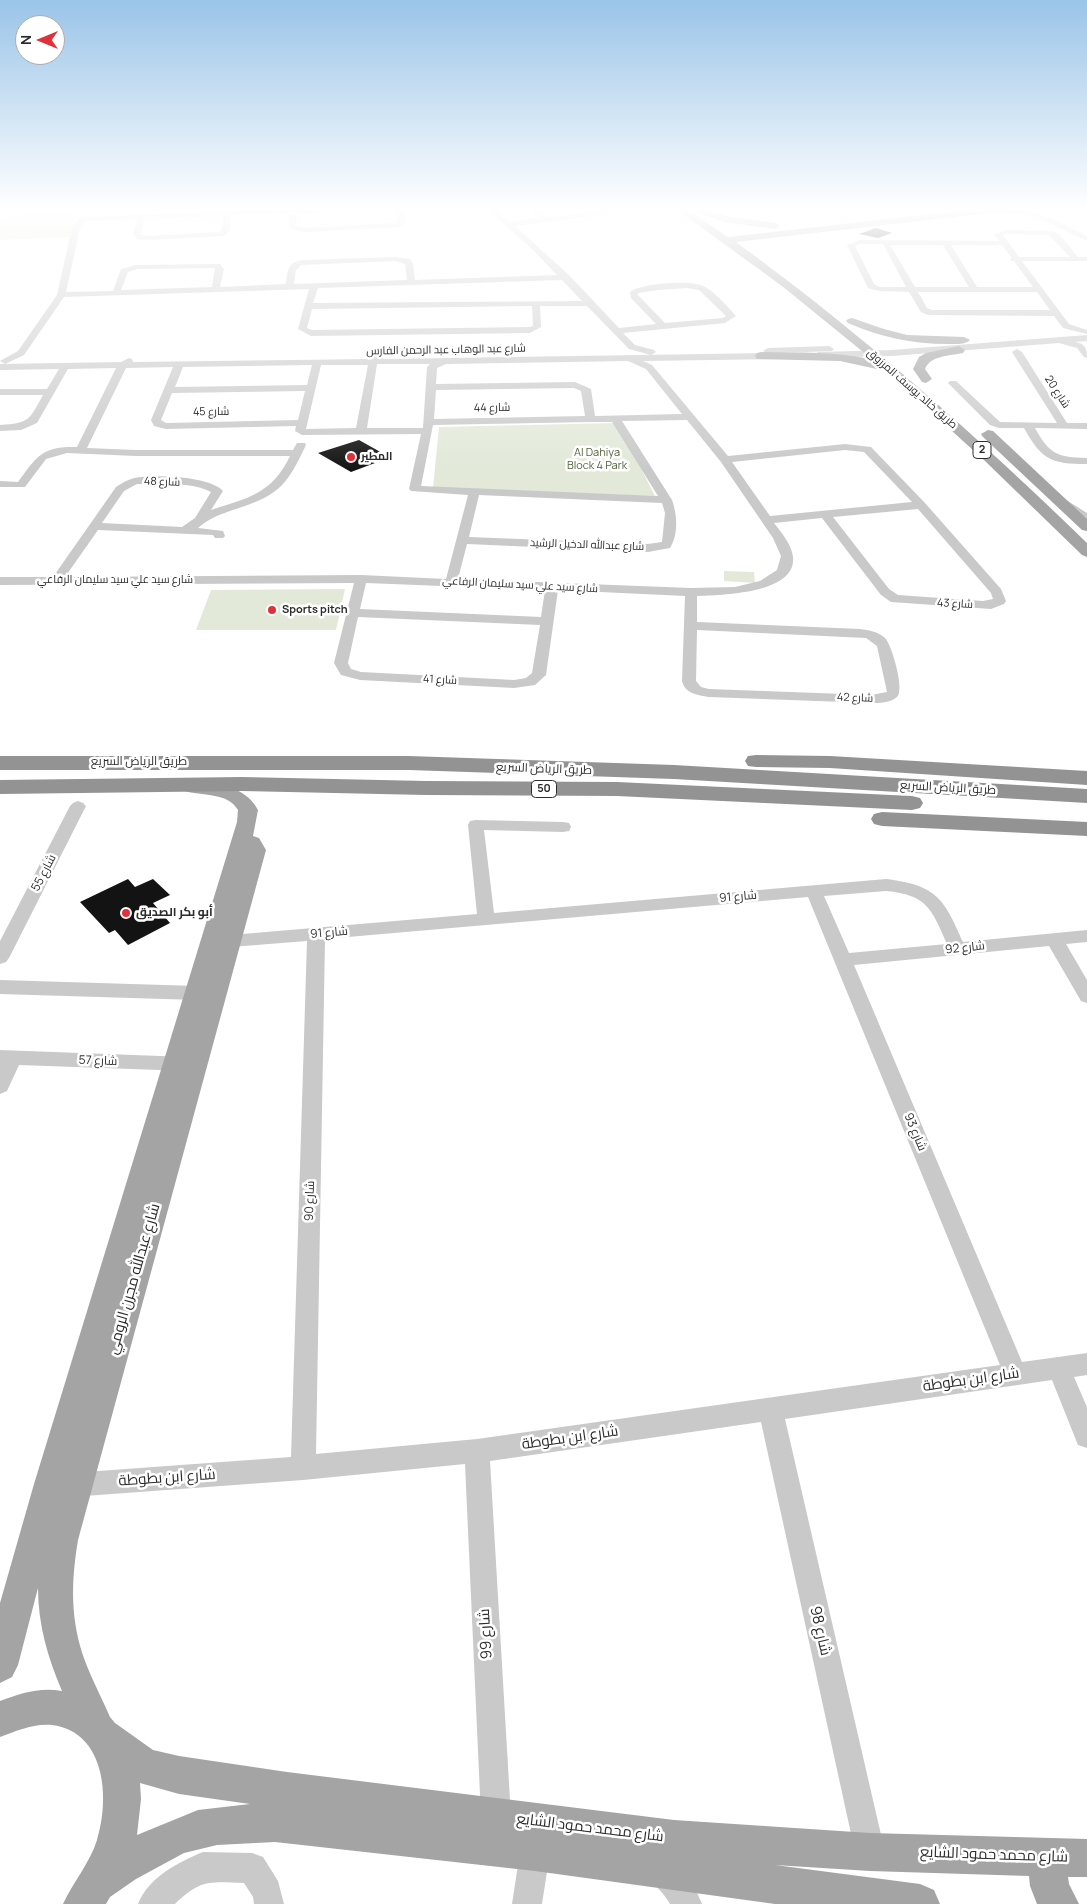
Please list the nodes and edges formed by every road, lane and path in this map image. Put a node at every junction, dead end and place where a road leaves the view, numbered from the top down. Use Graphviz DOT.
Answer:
graph roads {
  1 [pos="60,295"];
  2 [pos="64,295"];
  3 [pos="312,295"];
  4 [pos="583,295"];
  5 [pos="634,295"];
  6 [pos="708,295"];
  7 [pos="800,295"];
  8 [pos="801,295"];
  9 [pos="915,295"];
  10 [pos="1042,295"];
  11 [pos="591,303"];
  12 [pos="536,304"];
  13 [pos="310,306"];
  14 [pos="1055,313"];
  15 [pos="663,326"];
  16 [pos="1065,330"];
  17 [pos="617,331"];
  18 [pos="1085,337"];
  19 [pos="629,344"];
  20 [pos="969,344"];
  21 [pos="879,351"];
  22 [pos="618,352"];
  23 [pos="651,352"];
  24 [pos="1016,352"];
  25 [pos="21,353"];
  26 [pos="702,354"];
  27 [pos="759,354"];
  28 [pos="1087,355"];
  29 [pos="395,358"];
  30 [pos="630,358"];
  31 [pos="664,358"];
  32 [pos="374,359"];
  33 [pos="32,360"];
  34 [pos="421,361"];
  35 [pos="445,361"];
  36 [pos="124,362"];
  37 [pos="141,362"];
  38 [pos="2,363"];
  39 [pos="317,363"];
  40 [pos="180,365"];
  41 [pos="65,366"];
  42 [pos="649,366"];
  43 [pos="432,367"];
  44 [pos="902,378"];
  45 [pos="926,379"];
  46 [pos="953,383"];
  47 [pos="431,387"];
  48 [pos="310,388"];
  49 [pos="168,390"];
  50 [pos="938,390"];
  51 [pos="0,392"];
  52 [pos="50,392"];
  53 [pos="690,417"];
  54 [pos="615,418"];
  55 [pos="970,418"];
  56 [pos="590,419"];
  57 [pos="428,426"];
  58 [pos="1028,426"];
  59 [pos="1064,426"];
  60 [pos="1087,426"];
  61 [pos="0,428"];
  62 [pos="304,428"];
  63 [pos="361,432"];
  64 [pos="80,449"];
  65 [pos="297,453"];
  66 [pos="725,460"];
  67 [pos="1087,461"];
  68 [pos="0,484"];
  69 [pos="1043,485"];
  70 [pos="475,491"];
  71 [pos="666,500"];
  72 [pos="921,505"];
  73 [pos="825,514"];
  74 [pos="201,518"];
  75 [pos="1087,518"];
  76 [pos="767,520"];
  77 [pos="95,526"];
  78 [pos="1087,527"];
  79 [pos="184,530"];
  80 [pos="219,536"];
  81 [pos="461,540"];
  82 [pos="1087,552"];
  83 [pos="361,579"];
  84 [pos="0,581"];
  85 [pos="56,581"];
  86 [pos="451,582"];
  87 [pos="552,586"];
  88 [pos="691,592"];
  89 [pos="353,613"];
  90 [pos="546,621"];
  91 [pos="691,626"];
  92 [pos="0,763"];
  93 [pos="409,763"];
  94 [pos="1082,776"];
  95 [pos="135,786"];
  96 [pos="0,787"];
  97 [pos="426,788"];
  98 [pos="1087,796"];
  99 [pos="78,806"];
  100 [pos="1087,812"];
  101 [pos="563,827"];
  102 [pos="1087,829"];
  103 [pos="242,843"];
  104 [pos="814,891"];
  105 [pos="486,919"];
  106 [pos="316,934"];
  107 [pos="1087,936"];
  108 [pos="5,939"];
  109 [pos="1054,939"];
  110 [pos="231,941"];
  111 [pos="958,949"];
  112 [pos="0,958"];
  113 [pos="844,960"];
  114 [pos="0,987"];
  115 [pos="197,993"];
  116 [pos="1087,996"];
  117 [pos="7,1058"];
  118 [pos="186,1064"];
  119 [pos="0,1086"];
  120 [pos="1087,1364"];
  121 [pos="1059,1368"];
  122 [pos="1015,1373"];
  123 [pos="771,1410"];
  124 [pos="1087,1436"];
  125 [pos="476,1451"];
  126 [pos="303,1468"];
  127 [pos="63,1485"];
  128 [pos="0,1666"];
  129 [pos="0,1719"];
  130 [pos="101,1731"];
  131 [pos="496,1817"];
  132 [pos="534,1852"];
  133 [pos="870,1852"];
  134 [pos="1072,1857"];
  135 [pos="659,1868"];
  136 [pos="91,1893"];
  137 [pos="152,1904"];
  138 [pos="269,1904"];
  139 [pos="527,1904"];
  140 [pos="686,1904"];
  141 [pos="920,1904"];
  142 [pos="1059,1904"];
  1 -- 2 [label="street"];
  1 -- 25 [label="street"];
  3 -- 13 [label="street"];
  4 -- 11 [label="street"];
  5 -- 15 [label="street"];
  6 -- 15 [label="street"];
  7 -- 27 [label="main road"];
  8 -- 21 [label="main road, طريق خالد يوسف المرزوق / 2"];
  9 -- 14 [label="street"];
  10 -- 14 [label="street"];
  11 -- 12 [label="street"];
  11 -- 17 [label="street"];
  12 -- 13 [label="street"];
  12 -- 13 [label="street"];
  14 -- 16 [label="street"];
  15 -- 17 [label="street"];
  16 -- 18 [label="street"];
  16 -- 20 [label="street"];
  17 -- 19 [label="street"];
  18 -- 20 [label="street"];
  18 -- 28 [label="street"];
  19 -- 22 [label="street"];
  19 -- 23 [label="street"];
  20 -- 21 [label="street, شارع عبد الوهاب عبد الرحمن الفارس"];
  20 -- 21 [label="main road, طريق خالد يوسف المرزوق / 2"];
  20 -- 45 [label="main road"];
  21 -- 27 [label="street, شارع عبد الوهاب عبد الرحمن الفارس"];
  21 -- 44 [label="main road, طريق خالد يوسف المرزوق / 2"];
  21 -- 45 [label="main road, طريق خالد يوسف المرزوق / 2"];
  22 -- 23 [label="street, شارع عبد الوهاب عبد الرحمن الفارس"];
  22 -- 29 [label="street, شارع عبد الوهاب عبد الرحمن الفارس"];
  23 -- 26 [label="street, شارع عبد الوهاب عبد الرحمن الفارس"];
  24 -- 59 [label="street, شارع 20"];
  25 -- 33 [label="street"];
  25 -- 38 [label="street"];
  26 -- 27 [label="street, شارع عبد الوهاب عبد الرحمن الفارس"];
  26 -- 31 [label="street, شارع عبد الوهاب عبد الرحمن الفارس"];
  27 -- 44 [label="main road"];
  29 -- 32 [label="street, شارع عبد الوهاب عبد الرحمن الفارس"];
  29 -- 34 [label="street, شارع عبد الوهاب عبد الرحمن الفارس"];
  30 -- 31 [label="street, شارع عبد الوهاب عبد الرحمن الفارس"];
  30 -- 35 [label="street, شارع عبد الوهاب عبد الرحمن الفارس"];
  30 -- 42 [label="street, شارع سيد علي سيد سليمان الرفاعي"];
  31 -- 42 [label="street"];
  32 -- 37 [label="street, شارع عبد الوهاب عبد الرحمن الفارس"];
  32 -- 39 [label="street, شارع عبد الوهاب عبد الرحمن الفارس"];
  32 -- 63 [label="street"];
  33 -- 36 [label="street, شارع عبد الوهاب عبد الرحمن الفارس"];
  33 -- 38 [label="street, شارع عبد الوهاب عبد الرحمن الفارس"];
  34 -- 35 [label="street, شارع عبد الوهاب عبد الرحمن الفارس"];
  34 -- 43 [label="street"];
  35 -- 43 [label="street"];
  36 -- 37 [label="street, شارع عبد الوهاب عبد الرحمن الفارس"];
  36 -- 41 [label="street, شارع عبد الوهاب عبد الرحمن الفارس"];
  36 -- 64 [label="street"];
  37 -- 40 [label="street, شارع عبد الوهاب عبد الرحمن الفارس"];
  38 -- 41 [label="street, شارع عبد الوهاب عبد الرحمن الفارس"];
  39 -- 40 [label="street, شارع عبد الوهاب عبد الرحمن الفارس"];
  39 -- 48 [label="street"];
  40 -- 49 [label="street, شارع 45"];
  41 -- 52 [label="street"];
  42 -- 53 [label="street, شارع سيد علي سيد سليمان الرفاعي"];
  43 -- 47 [label="street"];
  44 -- 82 [label="main road, طريق خالد يوسف المرزوق / 2"];
  45 -- 50 [label="main road, طريق خالد يوسف المرزوق / 2"];
  46 -- 58 [label="street"];
  47 -- 56 [label="street, شارع 44"];
  47 -- 57 [label="street"];
  48 -- 49 [label="street, شارع 45"];
  48 -- 62 [label="street"];
  49 -- 62 [label="street, شارع 45"];
  51 -- 52 [label="street"];
  52 -- 61 [label="street"];
  53 -- 54 [label="street, شارع 44"];
  53 -- 66 [label="street, شارع سيد علي سيد سليمان الرفاعي"];
  54 -- 56 [label="street, شارع 44"];
  54 -- 71 [label="street, شارع عبدالله الدخيل الرشيد"];
  55 -- 69 [label="main road, طريق خالد يوسف المرزوق / 2"];
  56 -- 57 [label="street, شارع 44"];
  57 -- 63 [label="street, شارع 44"];
  57 -- 70 [label="street"];
  58 -- 59 [label="street"];
  58 -- 67 [label="street"];
  59 -- 60 [label="street, شارع 20"];
  62 -- 63 [label="street, شارع 44"];
  62 -- 65 [label="street, شارع 48"];
  64 -- 65 [label="street"];
  64 -- 68 [label="street"];
  65 -- 74 [label="street, شارع 48"];
  66 -- 72 [label="street, شارع 43"];
  66 -- 76 [label="street, شارع سيد علي سيد سليمان الرفاعي"];
  69 -- 75 [label="street"];
  69 -- 78 [label="main road, طريق خالد يوسف المرزوق / 2"];
  70 -- 71 [label="street"];
  70 -- 81 [label="street"];
  71 -- 81 [label="street, شارع عبدالله الدخيل الرشيد"];
  72 -- 73 [label="street"];
  72 -- 73 [label="street, شارع 43"];
  73 -- 76 [label="street"];
  74 -- 77 [label="street, شارع 48"];
  74 -- 79 [label="street, شارع 48"];
  76 -- 88 [label="street, شارع سيد علي سيد سليمان الرفاعي"];
  77 -- 79 [label="street"];
  77 -- 85 [label="street, شارع 48"];
  79 -- 80 [label="street"];
  81 -- 86 [label="street"];
  83 -- 85 [label="street, شارع سيد علي سيد سليمان الرفاعي"];
  83 -- 86 [label="street, شارع سيد علي سيد سليمان الرفاعي"];
  83 -- 89 [label="street, شارع 41"];
  84 -- 85 [label="street, شارع سيد علي سيد سليمان الرفاعي"];
  86 -- 87 [label="street, شارع سيد علي سيد سليمان الرفاعي"];
  87 -- 88 [label="street, شارع سيد علي سيد سليمان الرفاعي"];
  87 -- 90 [label="street, شارع 41"];
  88 -- 91 [label="street, شارع 42"];
  89 -- 90 [label="street"];
  89 -- 90 [label="street, شارع 41"];
  91 -- 91 [label="street, شارع 42"];
  92 -- 93 [label="highway, طريق الرياض السريع / 50"];
  93 -- 94 [label="highway"];
  93 -- 98 [label="highway, طريق الرياض السريع / 50"];
  95 -- 96 [label="highway, طريق الرياض السريع / 50"];
  95 -- 97 [label="highway, طريق الرياض السريع / 50"];
  95 -- 103 [label="main road, شارع عبدالله مجرن الرومي"];
  97 -- 100 [label="highway, طريق الرياض السريع / 50"];
  97 -- 102 [label="highway"];
  99 -- 108 [label="street, شارع 55"];
  101 -- 105 [label="street"];
  103 -- 110 [label="main road, شارع عبدالله مجرن الرومي"];
  103 -- 115 [label="main road, شارع عبدالله مجرن الرومي"];
  104 -- 105 [label="street, شارع 91"];
  104 -- 111 [label="street, شارع 91"];
  104 -- 113 [label="street, شارع 93"];
  105 -- 106 [label="street, شارع 91"];
  106 -- 110 [label="street, شارع 91"];
  106 -- 126 [label="street, شارع 90"];
  107 -- 109 [label="street, شارع 92"];
  108 -- 112 [label="street, شارع 55"];
  109 -- 111 [label="street, شارع 92"];
  109 -- 116 [label="street"];
  110 -- 118 [label="main road, شارع عبدالله مجرن الرومي"];
  111 -- 113 [label="street, شارع 92"];
  113 -- 122 [label="street, شارع 93"];
  114 -- 115 [label="street"];
  115 -- 118 [label="main road, شارع عبدالله مجرن الرومي"];
  117 -- 118 [label="street, شارع 57"];
  117 -- 119 [label="street"];
  118 -- 127 [label="main road, شارع عبدالله مجرن الرومي"];
  120 -- 121 [label="street, شارع ابن بطوطة"];
  121 -- 122 [label="street, شارع ابن بطوطة"];
  121 -- 124 [label="street"];
  122 -- 123 [label="street, شارع ابن بطوطة"];
  123 -- 125 [label="street, شارع ابن بطوطة"];
  123 -- 133 [label="street, شارع 98"];
  125 -- 126 [label="street, شارع ابن بطوطة"];
  125 -- 131 [label="street, شارع 99"];
  126 -- 127 [label="street, شارع ابن بطوطة"];
  127 -- 128 [label="main road, شارع عبدالله مجرن الرومي"];
  127 -- 130 [label="main road, شارع عبدالله مجرن الرومي"];
  129 -- 130 [label="main road, شارع محمد حمود الشايع"];
  130 -- 131 [label="main road, شارع محمد حمود الشايع"];
  130 -- 136 [label="main road, شارع عبدالله مجرن الرومي"];
  131 -- 133 [label="main road, شارع محمد حمود الشايع"];
  132 -- 135 [label="main road"];
  132 -- 136 [label="main road"];
  132 -- 139 [label="street"];
  133 -- 134 [label="main road, شارع محمد حمود الشايع"];
  134 -- 142 [label="main road"];
  135 -- 140 [label="street"];
  135 -- 141 [label="main road"];
  137 -- 138 [label="street"];
}
